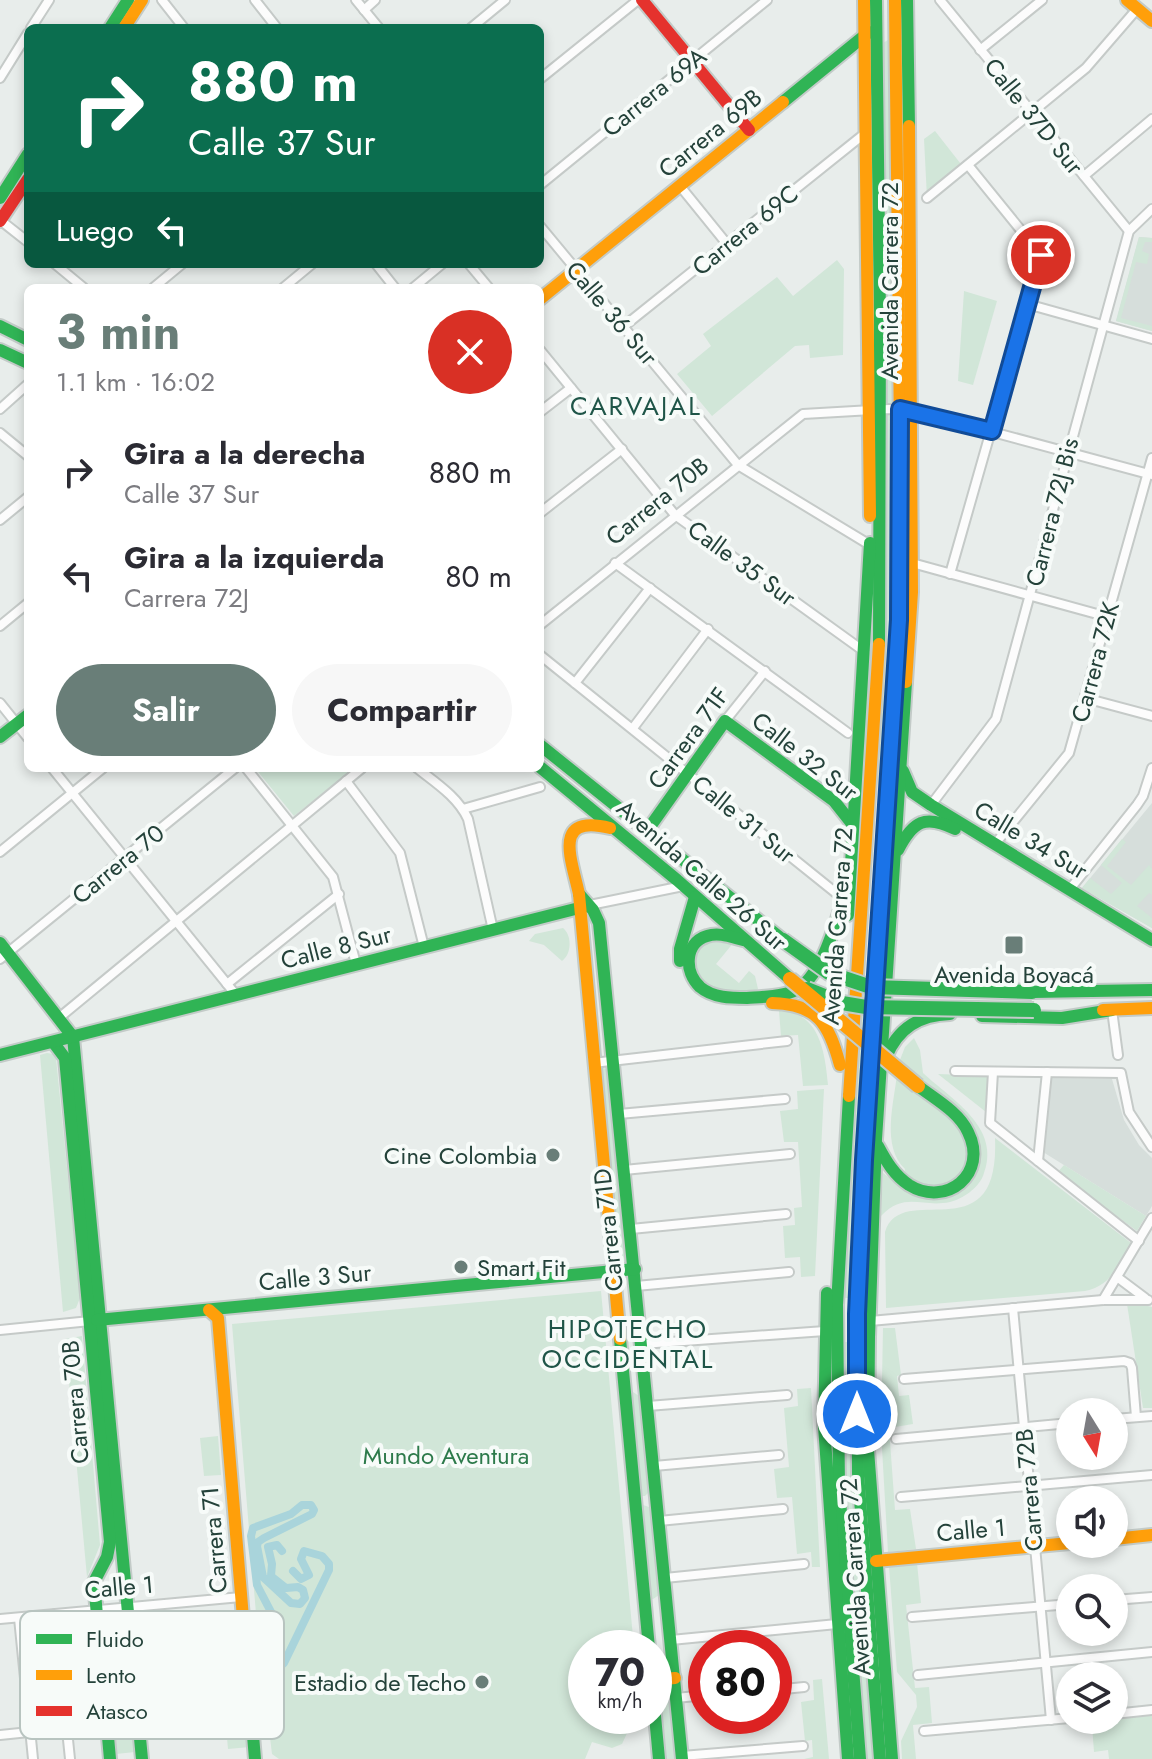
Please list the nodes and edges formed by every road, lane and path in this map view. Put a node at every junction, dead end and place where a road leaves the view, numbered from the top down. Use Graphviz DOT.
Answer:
graph roads {
  1 [pos="49,0"];
  2 [pos="128,0"];
  3 [pos="142,0"];
  4 [pos="162,0"];
  5 [pos="356,0"];
  6 [pos="375,0"];
  7 [pos="505,0"];
  8 [pos="640,0"];
  9 [pos="767,0"];
  10 [pos="864,0"];
  11 [pos="876,0"];
  12 [pos="940,0"];
  13 [pos="1042,0"];
  14 [pos="257,1"];
  15 [pos="903,2"];
  16 [pos="1132,4"];
  17 [pos="364,10"];
  18 [pos="1152,21"];
  19 [pos="34,24"];
  20 [pos="113,24"];
  21 [pos="127,24"];
  22 [pos="181,24"];
  23 [pos="274,24"];
  24 [pos="376,24"];
  25 [pos="476,24"];
  26 [pos="871,31"];
  27 [pos="24,39"];
  28 [pos="980,50"];
  29 [pos="692,61"];
  30 [pos="544,76"];
  31 [pos="0,78"];
  32 [pos="1032,113"];
  33 [pos="1152,119"];
  34 [pos="749,130"];
  35 [pos="866,133"];
  36 [pos="24,160"];
  37 [pos="968,165"];
  38 [pos="1084,176"];
  39 [pos="544,182"];
  40 [pos="24,185"];
  41 [pos="680,186"];
  42 [pos="0,198"];
  43 [pos="927,198"];
  44 [pos="1152,209"];
  45 [pos="0,220"];
  46 [pos="544,231"];
  47 [pos="1129,231"];
  48 [pos="24,239"];
  49 [pos="727,244"];
  50 [pos="911,264"];
  51 [pos="60,268"];
  52 [pos="173,268"];
  53 [pos="307,268"];
  54 [pos="379,268"];
  55 [pos="437,268"];
  56 [pos="472,268"];
  57 [pos="576,270"];
  58 [pos="79,284"];
  59 [pos="157,284"];
  60 [pos="288,284"];
  61 [pos="392,284"];
  62 [pos="418,284"];
  63 [pos="486,284"];
  64 [pos="900,295"];
  65 [pos="544,296"];
  66 [pos="1027,304"];
  67 [pos="880,316"];
  68 [pos="1102,325"];
  69 [pos="0,326"];
  70 [pos="623,327"];
  71 [pos="24,338"];
  72 [pos="1152,339"];
  73 [pos="868,342"];
  74 [pos="0,350"];
  75 [pos="544,355"];
  76 [pos="24,361"];
  77 [pos="24,388"];
  78 [pos="571,388"];
  79 [pos="0,409"];
  80 [pos="544,409"];
  81 [pos="874,410"];
  82 [pos="905,410"];
  83 [pos="992,431"];
  84 [pos="0,433"];
  85 [pos="622,449"];
  86 [pos="1067,451"];
  87 [pos="24,453"];
  88 [pos="1152,458"];
  89 [pos="738,465"];
  90 [pos="1150,474"];
  91 [pos="24,500"];
  92 [pos="544,510"];
  93 [pos="675,515"];
  94 [pos="0,520"];
  95 [pos="870,545"];
  96 [pos="615,563"];
  97 [pos="912,563"];
  98 [pos="950,574"];
  99 [pos="869,578"];
  100 [pos="650,588"];
  101 [pos="1031,596"];
  102 [pos="24,606"];
  103 [pos="1108,617"];
  104 [pos="899,620"];
  105 [pos="544,622"];
  106 [pos="880,624"];
  107 [pos="0,626"];
  108 [pos="708,629"];
  109 [pos="865,652"];
  110 [pos="544,658"];
  111 [pos="908,663"];
  112 [pos="765,671"];
  113 [pos="575,683"];
  114 [pos="1085,698"];
  115 [pos="0,703"];
  116 [pos="894,708"];
  117 [pos="874,715"];
  118 [pos="1152,716"];
  119 [pos="22,719"];
  120 [pos="725,721"];
  121 [pos="633,728"];
  122 [pos="848,733"];
  123 [pos="904,735"];
  124 [pos="0,737"];
  125 [pos="544,748"];
  126 [pos="859,750"];
  127 [pos="902,765"];
  128 [pos="1152,768"];
  129 [pos="544,770"];
  130 [pos="55,772"];
  131 [pos="98,772"];
  132 [pos="230,772"];
  133 [pos="249,772"];
  134 [pos="357,772"];
  135 [pos="422,772"];
  136 [pos="687,773"];
  137 [pos="346,781"];
  138 [pos="1150,786"];
  139 [pos="540,787"];
  140 [pos="72,793"];
  141 [pos="931,805"];
  142 [pos="463,809"];
  143 [pos="292,825"];
  144 [pos="854,828"];
  145 [pos="616,830"];
  146 [pos="647,831"];
  147 [pos="999,849"];
  148 [pos="0,852"];
  149 [pos="897,853"];
  150 [pos="125,858"];
  151 [pos="851,878"];
  152 [pos="1070,889"];
  153 [pos="690,891"];
  154 [pos="836,893"];
  155 [pos="339,894"];
  156 [pos="583,902"];
  157 [pos="176,921"];
  158 [pos="493,930"];
  159 [pos="743,940"];
  160 [pos="1152,940"];
  161 [pos="424,947"];
  162 [pos="1152,949"];
  163 [pos="3,952"];
  164 [pos="356,964"];
  165 [pos="790,979"];
  166 [pos="1149,989"];
  167 [pos="231,990"];
  168 [pos="1152,1008"];
  169 [pos="1112,1010"];
  170 [pos="60,1017"];
  171 [pos="73,1037"];
  172 [pos="787,1041"];
  173 [pos="53,1042"];
  174 [pos="0,1055"];
  175 [pos="1118,1055"];
  176 [pos="613,1061"];
  177 [pos="593,1063"];
  178 [pos="840,1065"];
  179 [pos="882,1071"];
  180 [pos="955,1071"];
  181 [pos="993,1072"];
  182 [pos="1047,1072"];
  183 [pos="785,1099"];
  184 [pos="619,1114"];
  185 [pos="876,1139"];
  186 [pos="1152,1147"];
  187 [pos="790,1154"];
  188 [pos="1038,1161"];
  189 [pos="624,1170"];
  190 [pos="786,1214"];
  191 [pos="1152,1218"];
  192 [pos="631,1229"];
  193 [pos="1139,1241"];
  194 [pos="860,1250"];
  195 [pos="635,1269"];
  196 [pos="612,1271"];
  197 [pos="789,1272"];
  198 [pos="1117,1277"];
  199 [pos="870,1282"];
  200 [pos="636,1286"];
  201 [pos="1103,1300"];
  202 [pos="1150,1301"];
  203 [pos="1013,1308"];
  204 [pos="218,1312"];
  205 [pos="96,1320"];
  206 [pos="869,1321"];
  207 [pos="0,1330"];
  208 [pos="825,1331"];
  209 [pos="642,1344"];
  210 [pos="1018,1370"];
  211 [pos="904,1379"];
  212 [pos="646,1386"];
  213 [pos="624,1388"];
  214 [pos="787,1395"];
  215 [pos="648,1406"];
  216 [pos="1152,1416"];
  217 [pos="1136,1417"];
  218 [pos="1128,1418"];
  219 [pos="1056,1424"];
  220 [pos="1023,1427"];
  221 [pos="868,1431"];
  222 [pos="896,1439"];
  223 [pos="779,1455"];
  224 [pos="654,1466"];
  225 [pos="858,1473"];
  226 [pos="1152,1475"];
  227 [pos="827,1476"];
  228 [pos="1028,1486"];
  229 [pos="901,1497"];
  230 [pos="657,1499"];
  231 [pos="634,1501"];
  232 [pos="840,1502"];
  233 [pos="783,1509"];
  234 [pos="659,1521"];
  235 [pos="1152,1535"];
  236 [pos="1128,1538"];
  237 [pos="1056,1544"];
  238 [pos="1035,1546"];
  239 [pos="876,1561"];
  240 [pos="804,1564"];
  241 [pos="665,1578"];
  242 [pos="241,1597"];
  243 [pos="1152,1597"];
  244 [pos="1128,1599"];
  245 [pos="1056,1605"];
  246 [pos="1040,1606"];
  247 [pos="128,1608"];
  248 [pos="668,1608"];
  249 [pos="645,1610"];
  250 [pos="97,1611"];
  251 [pos="128,1611"];
  252 [pos="242,1611"];
  253 [pos="912,1617"];
  254 [pos="19,1618"];
  255 [pos="0,1619"];
  256 [pos="837,1624"];
  257 [pos="20,1628"];
  258 [pos="647,1630"];
  259 [pos="670,1630"];
  260 [pos="672,1640"];
  261 [pos="672,1650"];
  262 [pos="1152,1652"];
  263 [pos="1045,1664"];
  264 [pos="918,1675"];
  265 [pos="672,1678"];
  266 [pos="675,1678"];
  267 [pos="804,1687"];
  268 [pos="792,1688"];
  269 [pos="688,1697"];
  270 [pos="676,1698"];
  271 [pos="1152,1710"];
  272 [pos="1128,1713"];
  273 [pos="1056,1719"];
  274 [pos="1051,1720"];
  275 [pos="924,1731"];
  276 [pos="20,1733"];
  277 [pos="657,1734"];
  278 [pos="0,1735"];
  279 [pos="31,1739"];
  280 [pos="67,1739"];
  281 [pos="108,1739"];
  282 [pos="140,1739"];
  283 [pos="253,1739"];
  284 [pos="803,1746"];
  285 [pos="858,1755"];
  286 [pos="682,1758"];
  287 [pos="33,1759"];
  288 [pos="70,1759"];
  289 [pos="110,1759"];
  290 [pos="142,1759"];
  291 [pos="255,1759"];
  292 [pos="659,1759"];
  293 [pos="848,1759"];
  294 [pos="880,1759"];
  295 [pos="892,1759"];
  1 -- 19 [label="street"];
  2 -- 20 [label="main road"];
  3 -- 21 [label="main road"];
  4 -- 22 [label="street"];
  5 -- 17 [label="street"];
  6 -- 17 [label="street"];
  7 -- 25 [label="street"];
  8 -- 29 [label="main road"];
  8 -- 30 [label="street"];
  9 -- 29 [label="street, Carrera 69A"];
  10 -- 26 [label="main road, Avenida Carrera 72"];
  11 -- 26 [label="main road, Avenida Carrera 72"];
  12 -- 28 [label="street, Calle 37D Sur"];
  13 -- 28 [label="street"];
  14 -- 23 [label="street"];
  15 -- 26 [label="main road, Carrera 69B"];
  15 -- 50 [label="main road, Avenida Carrera 72"];
  15 -- 64 [label="main road, Avenida Carrera 72"];
  16 -- 18 [label="main road"];
  16 -- 32 [label="street"];
  17 -- 24 [label="street"];
  26 -- 34 [label="main road, Carrera 69B"];
  26 -- 35 [label="main road, Avenida Carrera 72"];
  26 -- 67 [label="main road, Avenida Carrera 72"];
  27 -- 31 [label="street"];
  28 -- 32 [label="street, Calle 37D Sur"];
  29 -- 34 [label="main road"];
  29 -- 39 [label="street, Carrera 69A"];
  32 -- 37 [label="street"];
  32 -- 38 [label="street, Calle 37D Sur"];
  33 -- 38 [label="street"];
  34 -- 41 [label="main road, Carrera 69B"];
  35 -- 49 [label="street, Carrera 69C"];
  35 -- 73 [label="main road, Avenida Carrera 72"];
  36 -- 42 [label="main road"];
  37 -- 43 [label="street"];
  37 -- 66 [label="street"];
  38 -- 47 [label="street, Calle 37D Sur"];
  40 -- 45 [label="main road"];
  41 -- 49 [label="street"];
  41 -- 57 [label="main road, Carrera 69B"];
  44 -- 47 [label="street"];
  45 -- 48 [label="street"];
  46 -- 57 [label="street, Calle 36 Sur"];
  47 -- 68 [label="street, Carrera 72J Bis"];
  49 -- 70 [label="street, Carrera 69C"];
  50 -- 64 [label="main road"];
  50 -- 82 [label="main road, Avenida Carrera 72"];
  51 -- 58 [label="street"];
  52 -- 59 [label="street"];
  53 -- 60 [label="street"];
  54 -- 61 [label="street"];
  55 -- 62 [label="street"];
  56 -- 63 [label="street"];
  57 -- 65 [label="main road, Carrera 69B"];
  57 -- 70 [label="street, Calle 36 Sur"];
  64 -- 82 [label="main road, Avenida Carrera 72"];
  66 -- 68 [label="street"];
  66 -- 83 [label="street"];
  67 -- 73 [label="main road"];
  67 -- 81 [label="main road, Avenida Carrera 72"];
  68 -- 72 [label="street"];
  68 -- 86 [label="street, Carrera 72J Bis"];
  69 -- 71 [label="main road"];
  70 -- 89 [label="street, Calle 36 Sur"];
  73 -- 81 [label="main road, Avenida Carrera 72"];
  74 -- 76 [label="main road"];
  75 -- 78 [label="street, Calle 35 Sur"];
  77 -- 79 [label="street"];
  78 -- 80 [label="street"];
  78 -- 85 [label="street, Calle 35 Sur"];
  81 -- 82 [label="street"];
  81 -- 89 [label="street, Carrera 70B"];
  81 -- 95 [label="main road, Avenida Carrera 72"];
  81 -- 106 [label="main road, Avenida Carrera 72"];
  82 -- 83 [label="street"];
  82 -- 97 [label="main road, Avenida Carrera 72"];
  82 -- 104 [label="main road, Avenida Carrera 72"];
  83 -- 86 [label="street"];
  83 -- 98 [label="street"];
  84 -- 87 [label="street"];
  85 -- 92 [label="street"];
  85 -- 93 [label="street, Calle 35 Sur"];
  86 -- 90 [label="street"];
  86 -- 101 [label="street, Carrera 72J Bis"];
  88 -- 90 [label="street, Carrera 72K"];
  89 -- 93 [label="street, Carrera 70B"];
  89 -- 95 [label="street, Calle 36 Sur"];
  90 -- 103 [label="street, Carrera 72K"];
  91 -- 94 [label="street"];
  93 -- 96 [label="street, Carrera 70B"];
  93 -- 109 [label="street, Calle 35 Sur"];
  95 -- 99 [label="main road, Avenida Carrera 72"];
  96 -- 100 [label="street"];
  96 -- 105 [label="street, Carrera 70B"];
  97 -- 98 [label="street"];
  97 -- 111 [label="main road, Avenida Carrera 72"];
  98 -- 101 [label="street"];
  99 -- 106 [label="main road"];
  99 -- 109 [label="main road, Avenida Carrera 72"];
  100 -- 108 [label="street"];
  100 -- 113 [label="street"];
  101 -- 103 [label="street"];
  101 -- 141 [label="street, Carrera 72J Bis"];
  102 -- 107 [label="street"];
  103 -- 114 [label="street, Carrera 72K"];
  104 -- 111 [label="main road"];
  104 -- 116 [label="main road, Avenida Carrera 72"];
  106 -- 117 [label="main road, Avenida Carrera 72"];
  108 -- 112 [label="street"];
  108 -- 121 [label="street"];
  109 -- 126 [label="main road, Avenida Carrera 72"];
  110 -- 113 [label="street, Calle 31 Sur"];
  111 -- 123 [label="main road, Avenida Carrera 72"];
  112 -- 120 [label="street, Carrera 71F"];
  112 -- 122 [label="street"];
  113 -- 121 [label="street, Calle 31 Sur"];
  114 -- 118 [label="street"];
  114 -- 147 [label="street, Carrera 72K"];
  115 -- 119 [label="street"];
  116 -- 123 [label="main road"];
  116 -- 194 [label="main road, Avenida Carrera 72"];
  117 -- 126 [label="main road"];
  117 -- 232 [label="main road, Avenida Carrera 72"];
  119 -- 124 [label="main road"];
  120 -- 136 [label="main road, Carrera 71F"];
  120 -- 144 [label="main road, Calle 32 Sur"];
  121 -- 136 [label="street, Calle 31 Sur"];
  123 -- 127 [label="main road, Avenida Carrera 72"];
  125 -- 146 [label="main road, Avenida Calle 26 Sur"];
  126 -- 144 [label="main road, Avenida Carrera 72"];
  127 -- 141 [label="main road, Calle 34 Sur"];
  127 -- 149 [label="main road, Avenida Carrera 72"];
  128 -- 138 [label="street"];
  129 -- 145 [label="main road, Avenida Calle 26 Sur"];
  130 -- 140 [label="street"];
  131 -- 140 [label="street"];
  132 -- 150 [label="street, Carrera 70"];
  133 -- 143 [label="street"];
  134 -- 137 [label="street"];
  135 -- 142 [label="street"];
  136 -- 146 [label="main road, Carrera 71F"];
  136 -- 154 [label="street, Calle 31 Sur"];
  137 -- 143 [label="street"];
  137 -- 161 [label="street"];
  138 -- 152 [label="street"];
  139 -- 142 [label="street"];
  140 -- 148 [label="street"];
  140 -- 150 [label="street"];
  141 -- 147 [label="main road, Calle 34 Sur"];
  142 -- 158 [label="street"];
  143 -- 155 [label="street"];
  143 -- 157 [label="street"];
  144 -- 151 [label="main road, Avenida Carrera 72"];
  145 -- 153 [label="main road, Avenida Calle 26 Sur"];
  145 -- 156 [label="main road, Carrera 71D"];
  146 -- 166 [label="main road, Avenida Calle 26 Sur, bridge"];
  147 -- 149 [label="main road, Calle 34 Sur"];
  147 -- 152 [label="main road, Calle 34 Sur"];
  147 -- 162 [label="main road, Calle 34 Sur"];
  149 -- 179 [label="main road, Avenida Carrera 72"];
  150 -- 157 [label="street"];
  150 -- 163 [label="street, Carrera 70"];
  151 -- 159 [label="main road"];
  151 -- 178 [label="main road, Avenida Carrera 72"];
  152 -- 160 [label="main road, Calle 34 Sur"];
  153 -- 156 [label="street, Calle 8 Sur"];
  153 -- 159 [label="main road, Avenida Calle 26 Sur"];
  153 -- 178 [label="main road"];
  155 -- 164 [label="street"];
  155 -- 167 [label="street"];
  156 -- 158 [label="main road, Calle 8 Sur"];
  156 -- 176 [label="main road, Carrera 71D"];
  156 -- 177 [label="main road, Carrera 71D"];
  157 -- 167 [label="street"];
  157 -- 170 [label="street"];
  158 -- 161 [label="main road, Calle 8 Sur"];
  159 -- 165 [label="main road, Avenida Calle 26 Sur"];
  161 -- 164 [label="main road, Calle 8 Sur"];
  163 -- 170 [label="main road"];
  164 -- 167 [label="main road, Calle 8 Sur"];
  165 -- 169 [label="main road, Avenida Calle 26 Sur, bridge"];
  165 -- 185 [label="main road, bridge"];
  167 -- 171 [label="main road, Calle 8 Sur"];
  168 -- 169 [label="main road"];
  169 -- 175 [label="street"];
  169 -- 179 [label="main road"];
  170 -- 171 [label="main road"];
  171 -- 173 [label="main road, Calle 8 Sur"];
  171 -- 205 [label="main road, Carrera 70B"];
  172 -- 176 [label="street"];
  173 -- 174 [label="main road, Calle 8 Sur"];
  173 -- 205 [label="main road, Carrera 70B"];
  176 -- 177 [label="street"];
  176 -- 184 [label="main road, Carrera 71D"];
  177 -- 196 [label="main road, Carrera 71D"];
  178 -- 208 [label="main road, Avenida Carrera 72"];
  179 -- 185 [label="main road, Avenida Carrera 72"];
  180 -- 181 [label="street"];
  181 -- 182 [label="street"];
  181 -- 188 [label="street"];
  182 -- 186 [label="street"];
  182 -- 188 [label="street"];
  183 -- 184 [label="street"];
  184 -- 189 [label="main road, Carrera 71D"];
  185 -- 199 [label="main road, Avenida Carrera 72"];
  187 -- 189 [label="street"];
  188 -- 193 [label="street"];
  189 -- 192 [label="main road, Carrera 71D"];
  190 -- 192 [label="street"];
  191 -- 193 [label="street"];
  192 -- 195 [label="main road, Carrera 71D"];
  193 -- 198 [label="street"];
  194 -- 199 [label="main road"];
  194 -- 225 [label="main road, Avenida Carrera 72"];
  195 -- 196 [label="main road, Calle 3 Sur"];
  195 -- 200 [label="main road, Carrera 71D"];
  196 -- 204 [label="main road, Calle 3 Sur"];
  196 -- 213 [label="main road, Carrera 71D"];
  197 -- 200 [label="street"];
  198 -- 201 [label="street"];
  198 -- 202 [label="street"];
  199 -- 206 [label="main road, Avenida Carrera 72"];
  200 -- 209 [label="main road, Carrera 71D"];
  201 -- 202 [label="street"];
  201 -- 203 [label="street"];
  203 -- 206 [label="street"];
  203 -- 210 [label="street, Carrera 72B"];
  204 -- 205 [label="main road, Calle 3 Sur"];
  204 -- 242 [label="main road, Carrera 71"];
  205 -- 207 [label="street, Calle 3 Sur"];
  205 -- 247 [label="main road, Carrera 70B"];
  205 -- 250 [label="main road, Carrera 70B"];
  206 -- 221 [label="main road, Avenida Carrera 72"];
  208 -- 209 [label="street"];
  208 -- 227 [label="main road, Avenida Carrera 72"];
  209 -- 212 [label="main road, Carrera 71D"];
  210 -- 211 [label="street"];
  210 -- 217 [label="street"];
  210 -- 220 [label="street, Carrera 72B"];
  212 -- 213 [label="main road"];
  212 -- 215 [label="main road, Carrera 71D"];
  213 -- 231 [label="main road, Carrera 71D"];
  214 -- 215 [label="street"];
  215 -- 224 [label="main road, Carrera 71D"];
  216 -- 217 [label="street"];
  217 -- 218 [label="street"];
  219 -- 220 [label="street"];
  220 -- 222 [label="street"];
  220 -- 228 [label="street, Carrera 72B"];
  221 -- 225 [label="main road"];
  221 -- 239 [label="main road, Avenida Carrera 72"];
  223 -- 224 [label="street"];
  224 -- 230 [label="main road, Carrera 71D"];
  225 -- 294 [label="main road, Avenida Carrera 72"];
  226 -- 228 [label="street"];
  227 -- 232 [label="main road"];
  227 -- 256 [label="main road, Avenida Carrera 72"];
  228 -- 229 [label="street"];
  228 -- 238 [label="street, Carrera 72B"];
  230 -- 231 [label="main road"];
  230 -- 234 [label="main road, Carrera 71D"];
  231 -- 249 [label="main road, Carrera 71D"];
  232 -- 285 [label="main road, Avenida Carrera 72"];
  233 -- 234 [label="street"];
  234 -- 241 [label="main road, Carrera 71D"];
  235 -- 236 [label="main road"];
  237 -- 238 [label="main road, Calle 1"];
  238 -- 239 [label="main road, Calle 1"];
  238 -- 246 [label="street, Carrera 72B"];
  239 -- 295 [label="main road, Avenida Carrera 72"];
  240 -- 241 [label="street"];
  241 -- 248 [label="main road, Carrera 71D"];
  242 -- 247 [label="street, Calle 1"];
  242 -- 252 [label="main road, Carrera 71"];
  243 -- 244 [label="street"];
  245 -- 246 [label="street"];
  246 -- 253 [label="street"];
  246 -- 263 [label="street, Carrera 72B"];
  247 -- 250 [label="street, Calle 1"];
  247 -- 251 [label="main road, Carrera 70B"];
  248 -- 249 [label="main road"];
  248 -- 259 [label="main road, Carrera 71D"];
  249 -- 258 [label="main road, Carrera 71D"];
  254 -- 255 [label="street, Calle 1"];
  254 -- 257 [label="street"];
  256 -- 260 [label="street"];
  256 -- 293 [label="main road, Avenida Carrera 72"];
  261 -- 266 [label="main road, Carrera 71D"];
  262 -- 263 [label="street"];
  263 -- 264 [label="street"];
  263 -- 274 [label="street, Carrera 72B"];
  265 -- 266 [label="main road"];
  266 -- 270 [label="main road, Carrera 71D"];
  267 -- 268 [label="street"];
  269 -- 270 [label="street"];
  270 -- 286 [label="main road, Carrera 71D"];
  271 -- 272 [label="street"];
  273 -- 274 [label="street"];
  274 -- 275 [label="street"];
  276 -- 278 [label="street"];
  277 -- 292 [label="main road"];
  279 -- 287 [label="street"];
  280 -- 288 [label="street"];
  281 -- 289 [label="main road, Carrera 70B"];
  282 -- 290 [label="main road, Carrera 70B"];
  283 -- 291 [label="main road, Carrera 71"];
  284 -- 286 [label="street"];
}
